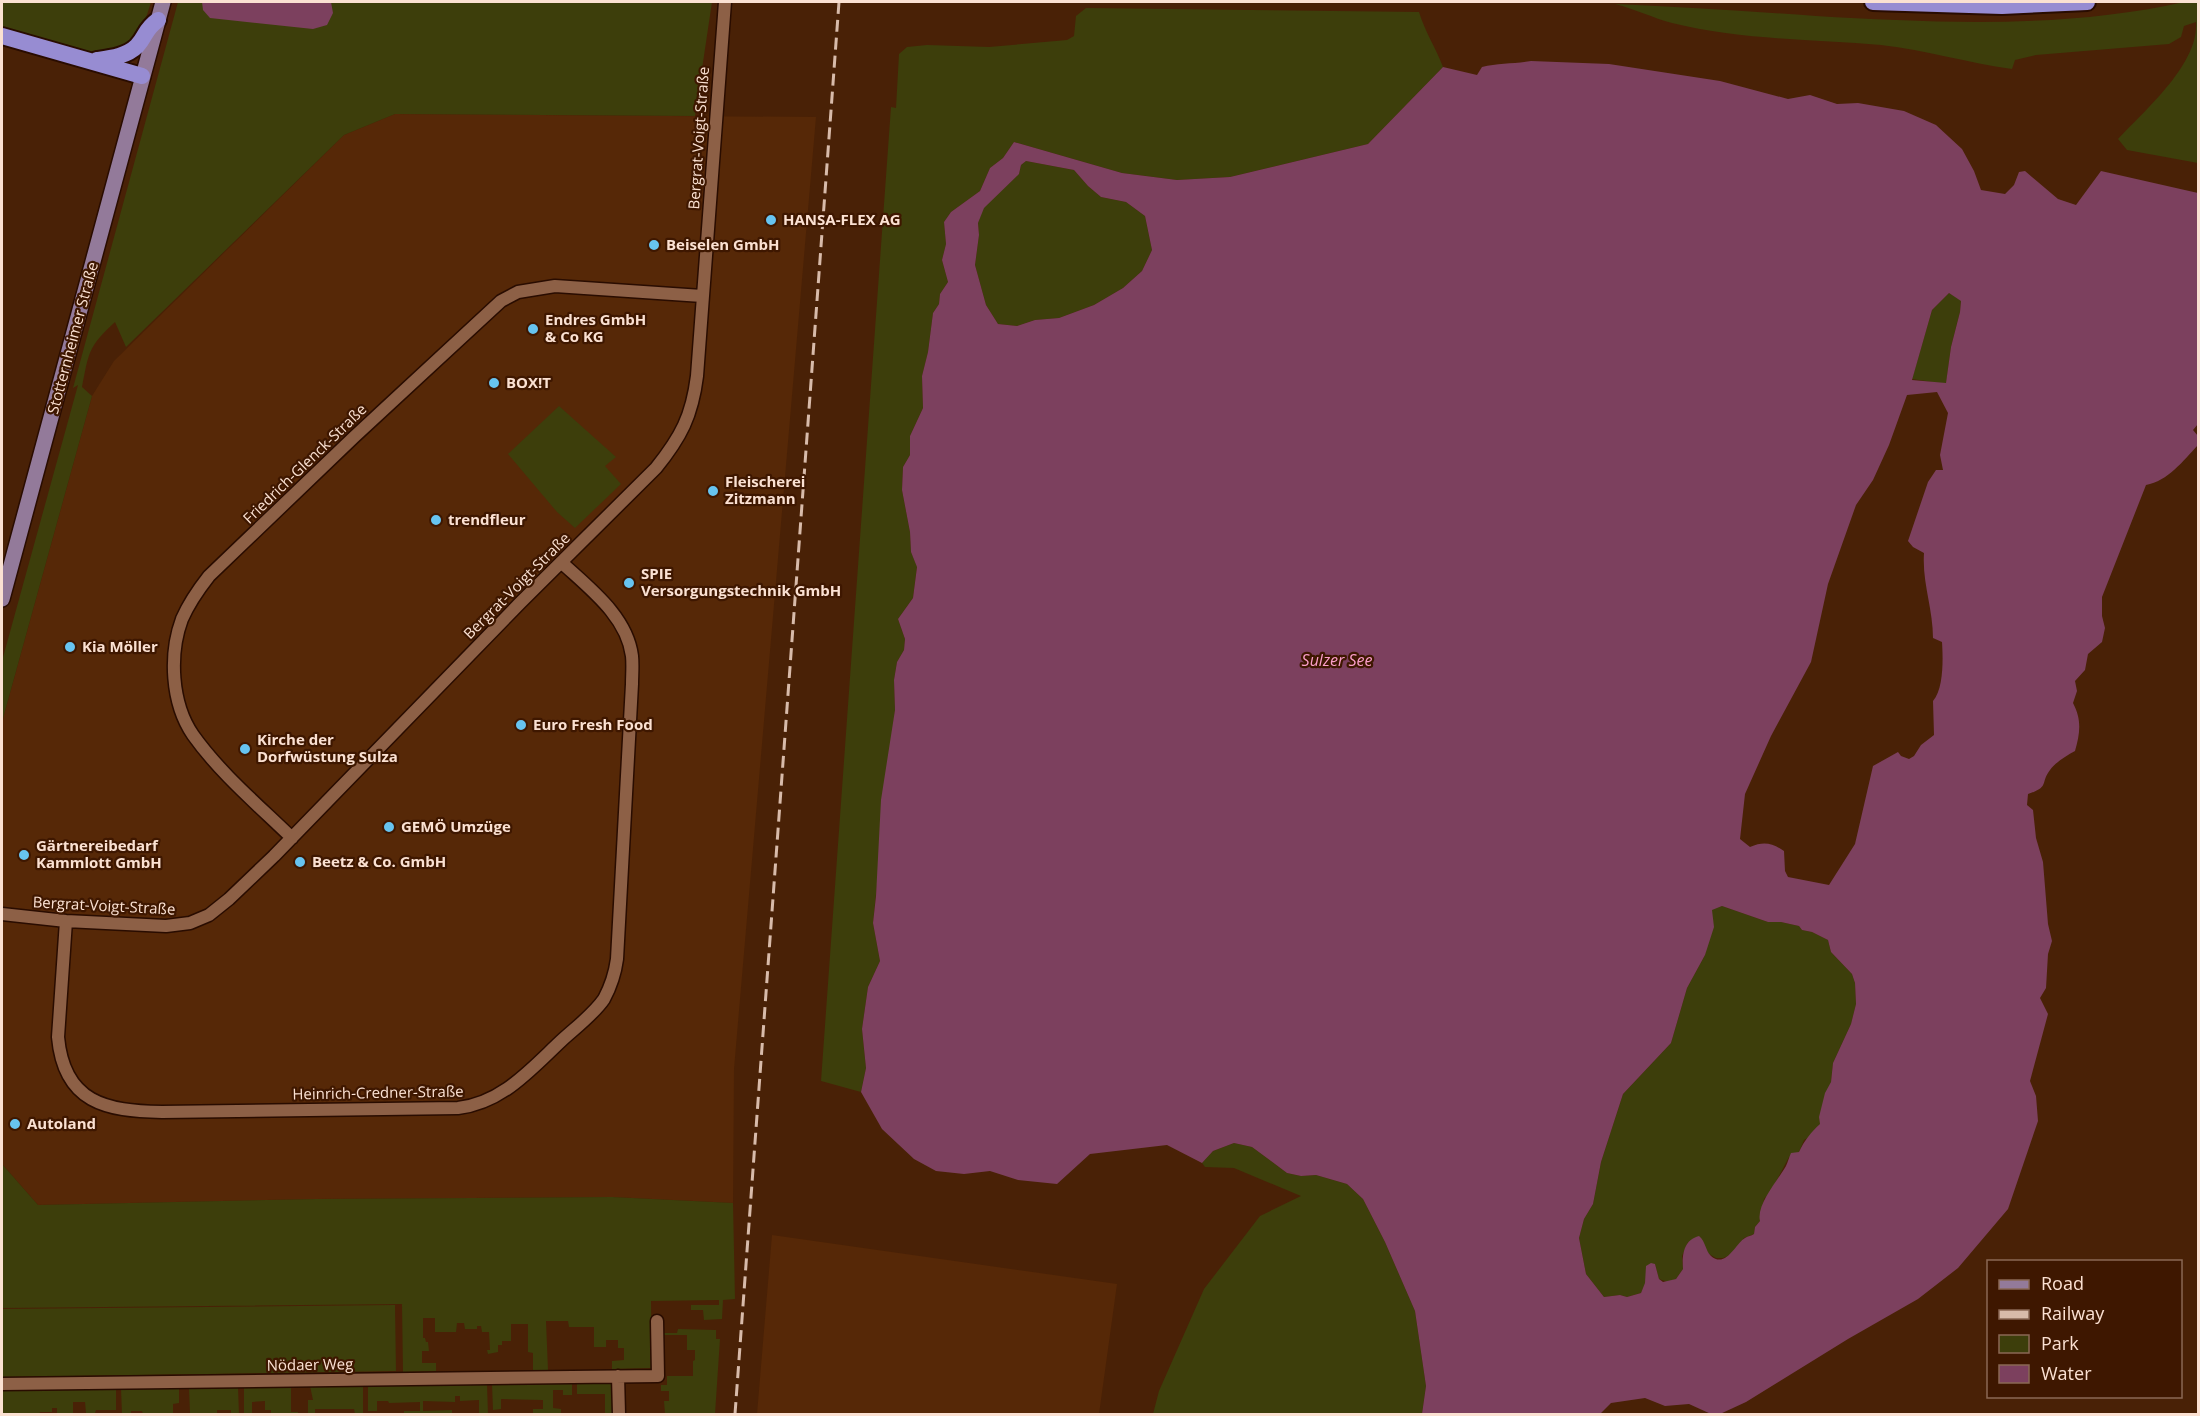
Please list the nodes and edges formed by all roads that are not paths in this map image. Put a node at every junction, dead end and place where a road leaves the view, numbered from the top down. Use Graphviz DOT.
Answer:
graph roads {
  1 [pos="163,2"];
  2 [pos="725,2"];
  3 [pos="1873,2"];
  4 [pos="2087,2"];
  5 [pos="158,20"];
  6 [pos="2,36"];
  7 [pos="92,61"];
  8 [pos="142,76"];
  9 [pos="702,296"];
  10 [pos="561,562"];
  11 [pos="2,599"];
  12 [pos="292,838"];
  13 [pos="2,914"];
  14 [pos="66,921"];
  15 [pos="657,1321"];
  16 [pos="618,1376"];
  17 [pos="2,1384"];
  18 [pos="619,1414"];
  1 -- 5 [label="main road, Stotternheimer Straße"];
  2 -- 9 [label="street, Bergrat-Voigt-Straße"];
  3 -- 4 [label="highway"];
  5 -- 7 [label="highway"];
  5 -- 8 [label="main road, Stotternheimer Straße"];
  6 -- 7 [label="highway"];
  7 -- 8 [label="highway"];
  8 -- 11 [label="main road, Stotternheimer Straße"];
  9 -- 10 [label="street, Bergrat-Voigt-Straße"];
  9 -- 12 [label="street, Friedrich-Glenck-Straße"];
  10 -- 12 [label="street, Bergrat-Voigt-Straße"];
  10 -- 14 [label="street, Heinrich-Credner-Straße"];
  12 -- 14 [label="street, Bergrat-Voigt-Straße"];
  13 -- 14 [label="street, Bergrat-Voigt-Straße"];
  15 -- 16 [label="street, Nödaer Weg"];
  16 -- 17 [label="street, Nödaer Weg"];
  16 -- 18 [label="street"];
}
